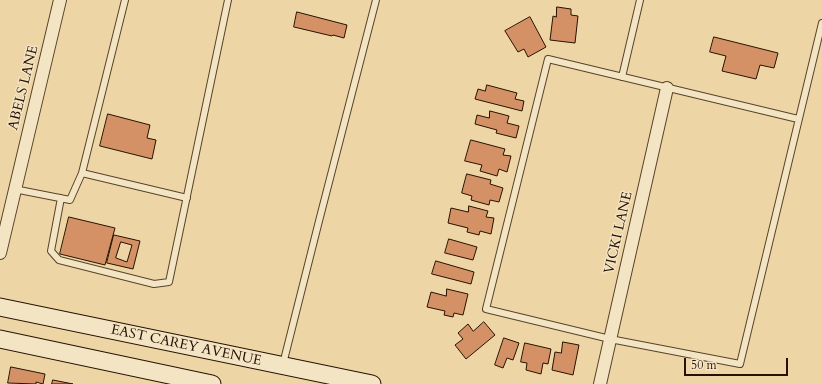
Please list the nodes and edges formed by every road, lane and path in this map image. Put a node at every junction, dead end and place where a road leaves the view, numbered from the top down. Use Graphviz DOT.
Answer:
graph roads {
  1 [pos="60,0"];
  2 [pos="125,0"];
  3 [pos="228,0"];
  4 [pos="376,0"];
  5 [pos="640,0"];
  6 [pos="822,23"];
  7 [pos="622,77"];
  8 [pos="667,88"];
  9 [pos="798,119"];
  10 [pos="82,173"];
  11 [pos="14,189"];
  12 [pos="61,198"];
  13 [pos="187,198"];
  14 [pos="0,253"];
  15 [pos="0,307"];
  16 [pos="0,339"];
  17 [pos="610,339"];
  18 [pos="283,366"];
  19 [pos="212,384"];
  20 [pos="372,384"];
  21 [pos="600,384"];
  1 -- 11 [label="street, ABELS LANE"];
  2 -- 10 [label="lane"];
  3 -- 13 [label="lane"];
  4 -- 18 [label="lane"];
  5 -- 7 [label="lane"];
  6 -- 9 [label="lane"];
  7 -- 8 [label="lane"];
  7 -- 17 [label="lane"];
  8 -- 9 [label="lane"];
  8 -- 17 [label="street, VICKI LANE"];
  9 -- 17 [label="lane"];
  10 -- 12 [label="lane"];
  10 -- 13 [label="lane"];
  11 -- 12 [label="lane"];
  11 -- 14 [label="street, ABELS LANE"];
  12 -- 13 [label="lane"];
  15 -- 18 [label="main road, EAST CAREY AVENUE"];
  16 -- 19 [label="main road"];
  17 -- 21 [label="street, VICKI LANE"];
  18 -- 20 [label="main road, EAST CAREY AVENUE"];
}
